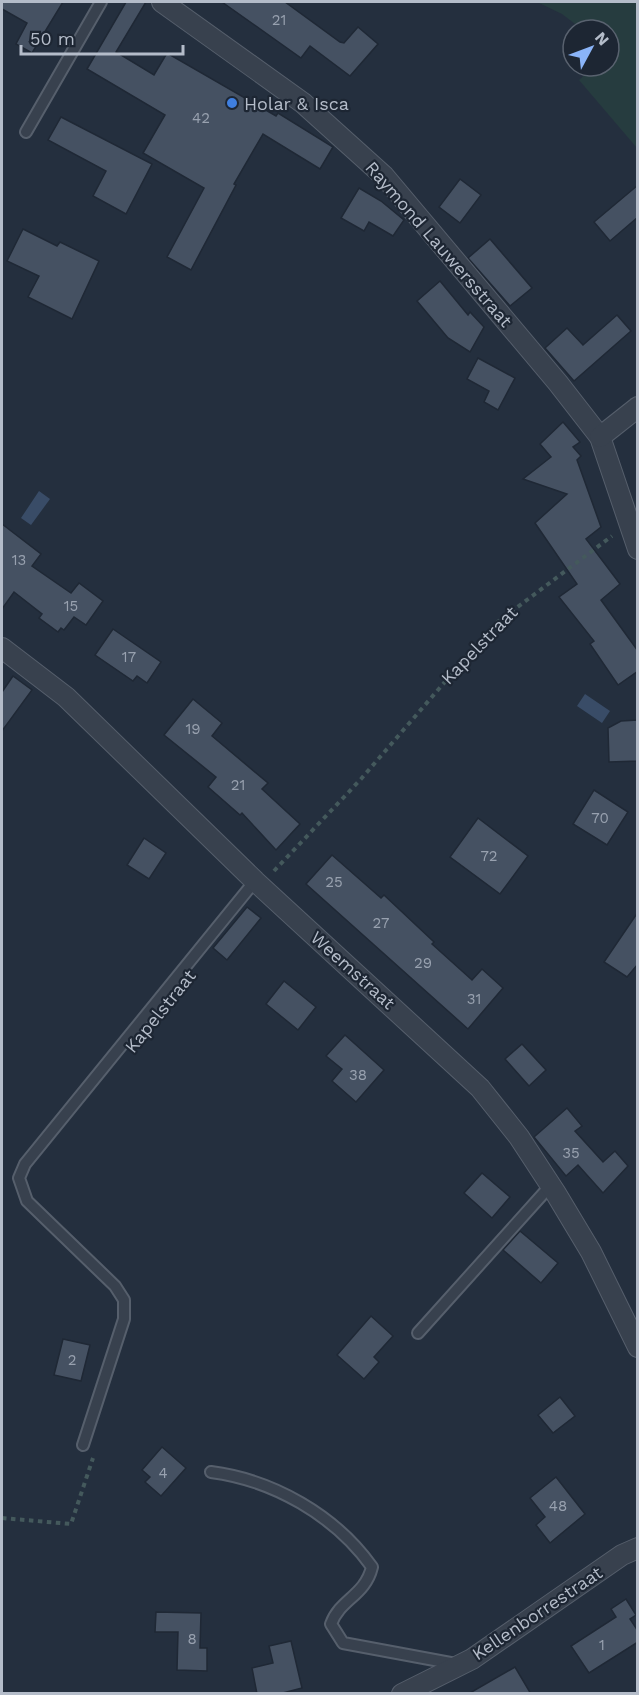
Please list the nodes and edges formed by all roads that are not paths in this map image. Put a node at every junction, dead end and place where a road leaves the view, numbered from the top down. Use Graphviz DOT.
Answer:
graph roads {
  1 [pos="101,2"];
  2 [pos="162,2"];
  3 [pos="26,132"];
  4 [pos="638,407"];
  5 [pos="600,437"];
  6 [pos="638,549"];
  7 [pos="2,648"];
  8 [pos="258,883"];
  9 [pos="551,1185"];
  10 [pos="418,1333"];
  11 [pos="638,1347"];
  12 [pos="83,1445"];
  13 [pos="211,1472"];
  14 [pos="638,1548"];
  15 [pos="457,1665"];
  16 [pos="402,1694"];
  1 -- 3 [label="lane"];
  2 -- 5 [label="street, Raymond Lauwersstraat"];
  4 -- 5 [label="street"];
  5 -- 6 [label="street, Raymond Lauwersstraat"];
  7 -- 8 [label="street, Weemstraat"];
  8 -- 9 [label="street, Weemstraat"];
  8 -- 12 [label="lane, Kapelstraat"];
  9 -- 10 [label="lane"];
  9 -- 11 [label="street, Weemstraat"];
  13 -- 15 [label="lane"];
  14 -- 15 [label="street, Kellenborrestraat"];
  15 -- 16 [label="street, Kellenborrestraat"];
}
